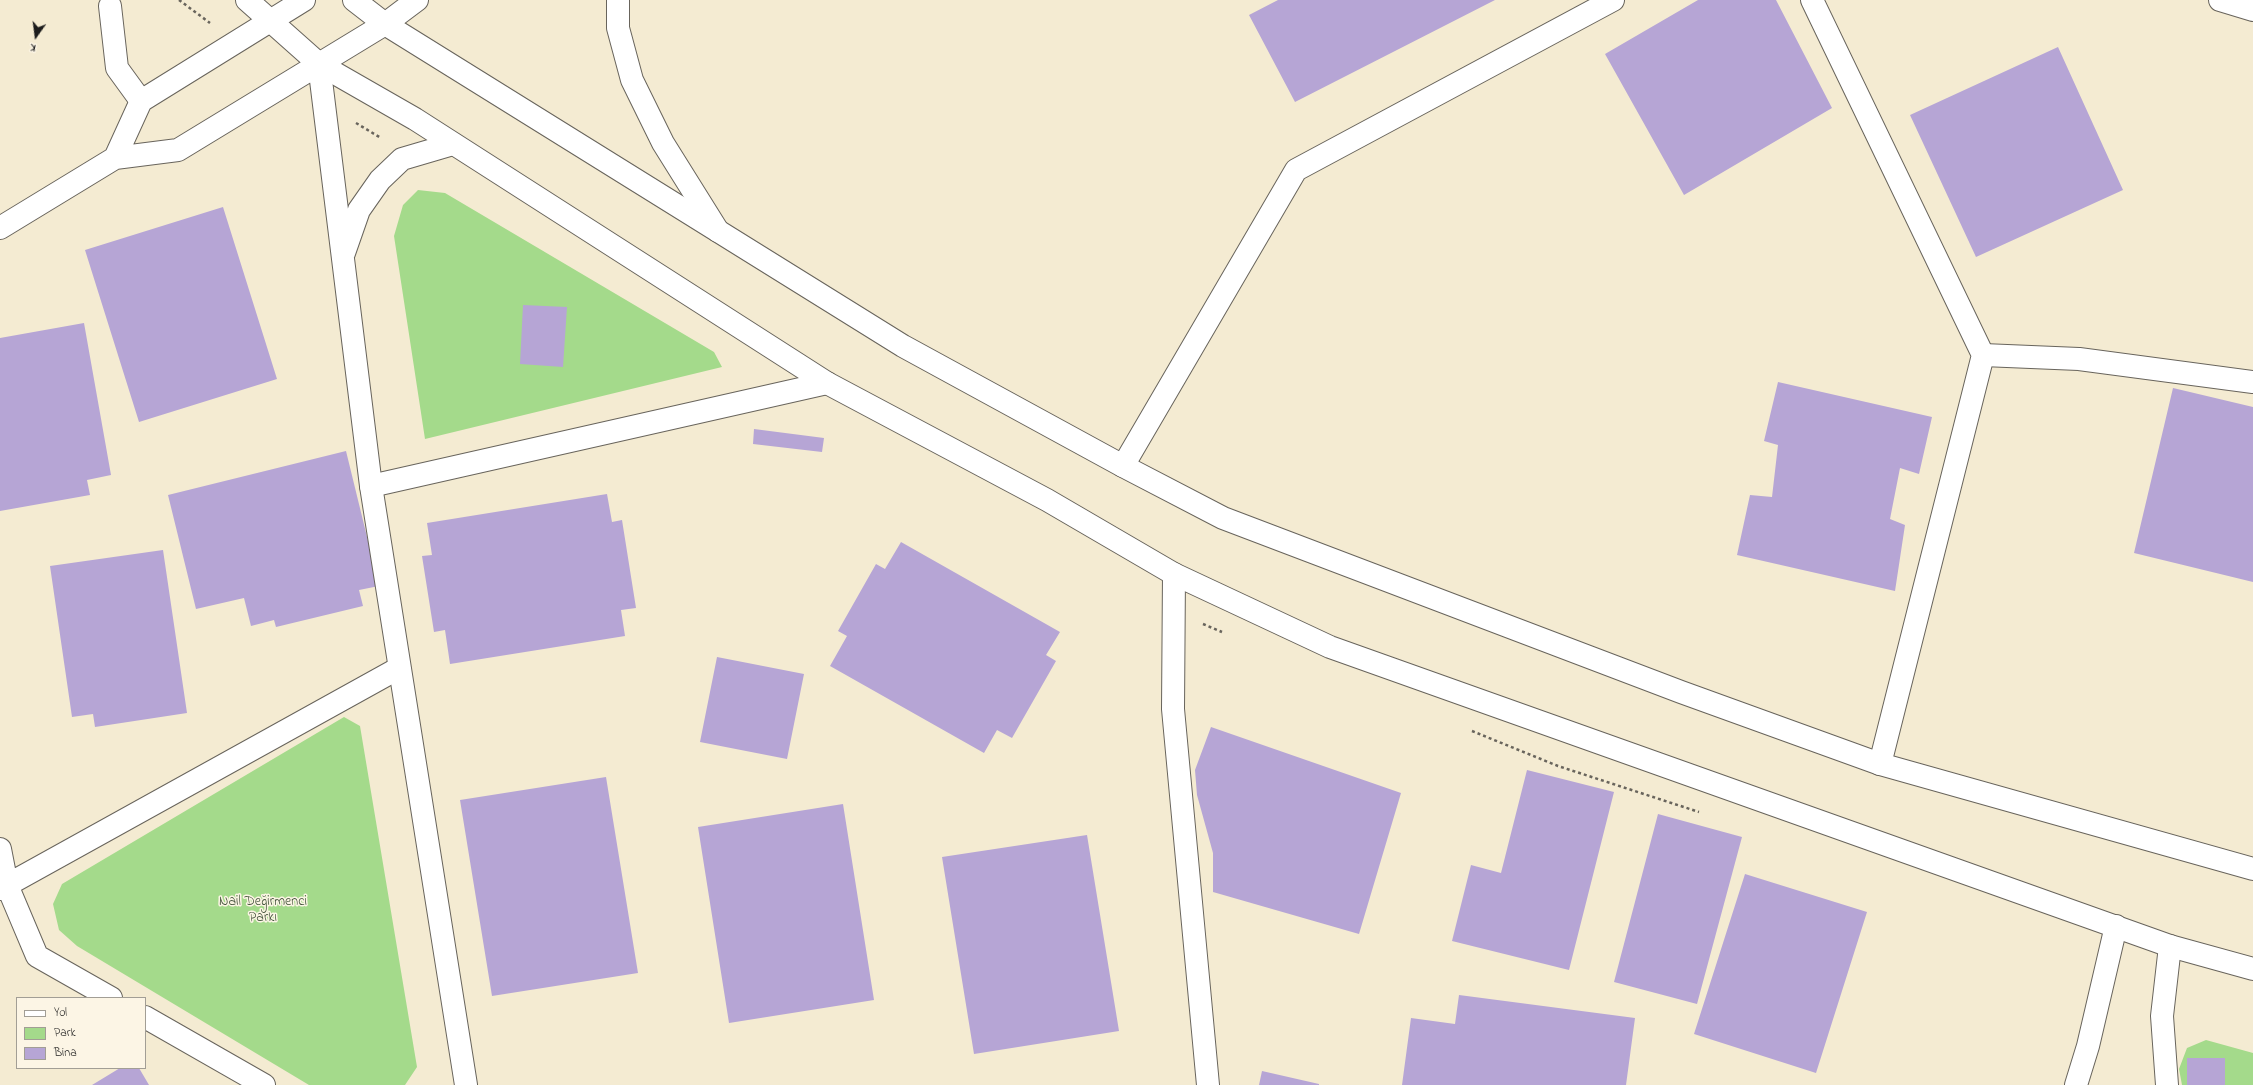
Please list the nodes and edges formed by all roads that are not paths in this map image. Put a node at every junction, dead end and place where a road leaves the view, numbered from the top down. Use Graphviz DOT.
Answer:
graph roads {
  1 [pos="246,0"];
  2 [pos="304,0"];
  3 [pos="354,0"];
  4 [pos="417,0"];
  5 [pos="618,0"];
  6 [pos="1612,0"];
  7 [pos="1812,0"];
  8 [pos="2220,0"];
  9 [pos="110,6"];
  10 [pos="2253,10"];
  11 [pos="271,21"];
  12 [pos="385,24"];
  13 [pos="320,64"];
  14 [pos="141,101"];
  15 [pos="453,144"];
  16 [pos="115,158"];
  17 [pos="0,228"];
  18 [pos="718,231"];
  19 [pos="343,258"];
  20 [pos="1983,355"];
  21 [pos="2253,382"];
  22 [pos="827,384"];
  23 [pos="1123,466"];
  24 [pos="371,486"];
  25 [pos="1174,574"];
  26 [pos="399,668"];
  27 [pos="1880,764"];
  28 [pos="0,849"];
  29 [pos="2253,869"];
  30 [pos="3,887"];
  31 [pos="2116,926"];
  32 [pos="2170,946"];
  33 [pos="2253,969"];
  34 [pos="109,997"];
  35 [pos="146,1018"];
  36 [pos="264,1085"];
  37 [pos="466,1085"];
  38 [pos="1208,1085"];
  39 [pos="2076,1085"];
  40 [pos="2167,1085"];
  1 -- 11 [label="street"];
  2 -- 11 [label="street"];
  3 -- 12 [label="street"];
  4 -- 12 [label="street"];
  5 -- 18 [label="street"];
  6 -- 23 [label="street"];
  7 -- 20 [label="street"];
  8 -- 10 [label="street"];
  9 -- 14 [label="street"];
  11 -- 13 [label="street"];
  11 -- 14 [label="street"];
  12 -- 13 [label="street"];
  12 -- 18 [label="street"];
  13 -- 15 [label="street"];
  13 -- 16 [label="street"];
  13 -- 19 [label="street"];
  14 -- 16 [label="street"];
  15 -- 19 [label="street"];
  15 -- 22 [label="street"];
  16 -- 17 [label="street"];
  18 -- 23 [label="street"];
  19 -- 24 [label="street"];
  20 -- 21 [label="street"];
  20 -- 27 [label="street"];
  22 -- 24 [label="street"];
  22 -- 25 [label="street"];
  23 -- 27 [label="street"];
  24 -- 26 [label="street"];
  25 -- 31 [label="street"];
  25 -- 38 [label="street"];
  26 -- 30 [label="street"];
  26 -- 37 [label="street"];
  27 -- 29 [label="street"];
  28 -- 30 [label="street"];
  30 -- 34 [label="street"];
  31 -- 32 [label="street"];
  31 -- 39 [label="street"];
  32 -- 33 [label="street"];
  32 -- 40 [label="street"];
  35 -- 36 [label="street"];
}
